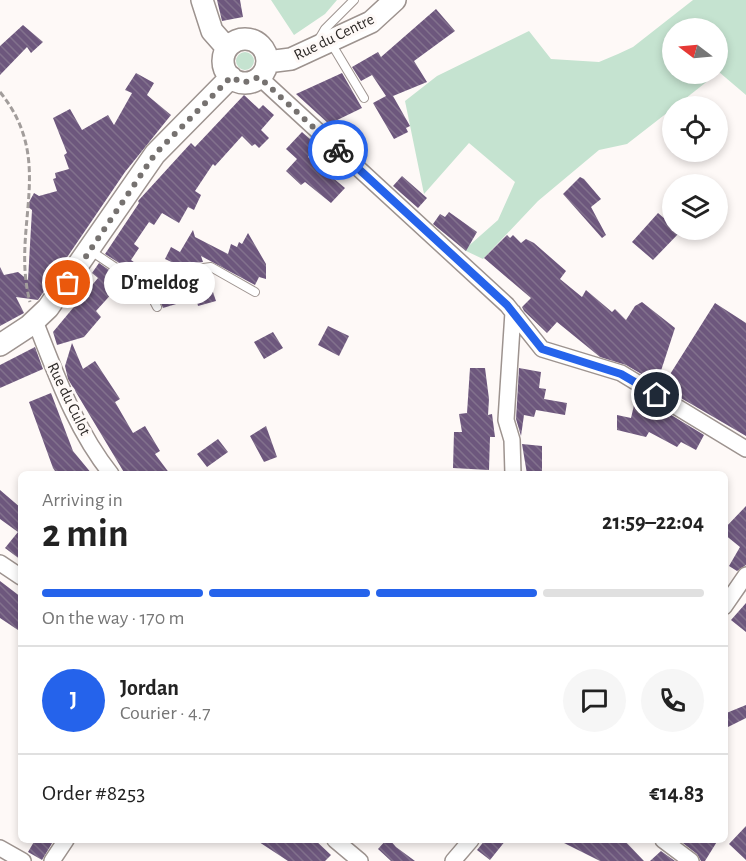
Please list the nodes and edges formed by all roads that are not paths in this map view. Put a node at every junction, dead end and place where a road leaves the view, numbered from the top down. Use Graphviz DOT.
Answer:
graph roads {
  1 [pos="202,0"];
  2 [pos="354,0"];
  3 [pos="394,0"];
  4 [pos="325,44"];
  5 [pos="227,48"];
  6 [pos="263,70"];
  7 [pos="231,77"];
  8 [pos="364,98"];
  9 [pos="89,250"];
  10 [pos="125,274"];
  11 [pos="255,292"];
  12 [pos="157,307"];
  13 [pos="513,312"];
  14 [pos="34,321"];
  15 [pos="0,345"];
  16 [pos="746,449"];
  17 [pos="109,471"];
  18 [pos="513,471"];
  19 [pos="0,563"];
  20 [pos="18,575"];
  21 [pos="746,575"];
  22 [pos="728,601"];
  23 [pos="64,843"];
  24 [pos="339,843"];
  25 [pos="468,843"];
  26 [pos="667,843"];
  27 [pos="0,848"];
  28 [pos="23,861"];
  29 [pos="52,861"];
  30 [pos="360,861"];
  31 [pos="453,861"];
  32 [pos="691,861"];
  1 -- 5 [label="street"];
  2 -- 4 [label="lane"];
  3 -- 4 [label="street, Rue du Centre"];
  4 -- 6 [label="street, Rue du Centre"];
  4 -- 8 [label="lane"];
  5 -- 6 [label="street"];
  5 -- 7 [label="street"];
  6 -- 7 [label="street"];
  6 -- 13 [label="street"];
  7 -- 9 [label="street"];
  9 -- 10 [label="lane"];
  9 -- 14 [label="street"];
  10 -- 11 [label="lane"];
  10 -- 12 [label="lane"];
  13 -- 16 [label="street"];
  13 -- 18 [label="street"];
  14 -- 15 [label="street"];
  14 -- 17 [label="street, Rue du Culot"];
  19 -- 20 [label="street"];
  21 -- 22 [label="street"];
  23 -- 29 [label="street"];
  24 -- 30 [label="street"];
  25 -- 31 [label="street"];
  26 -- 32 [label="street"];
  27 -- 28 [label="street"];
}
